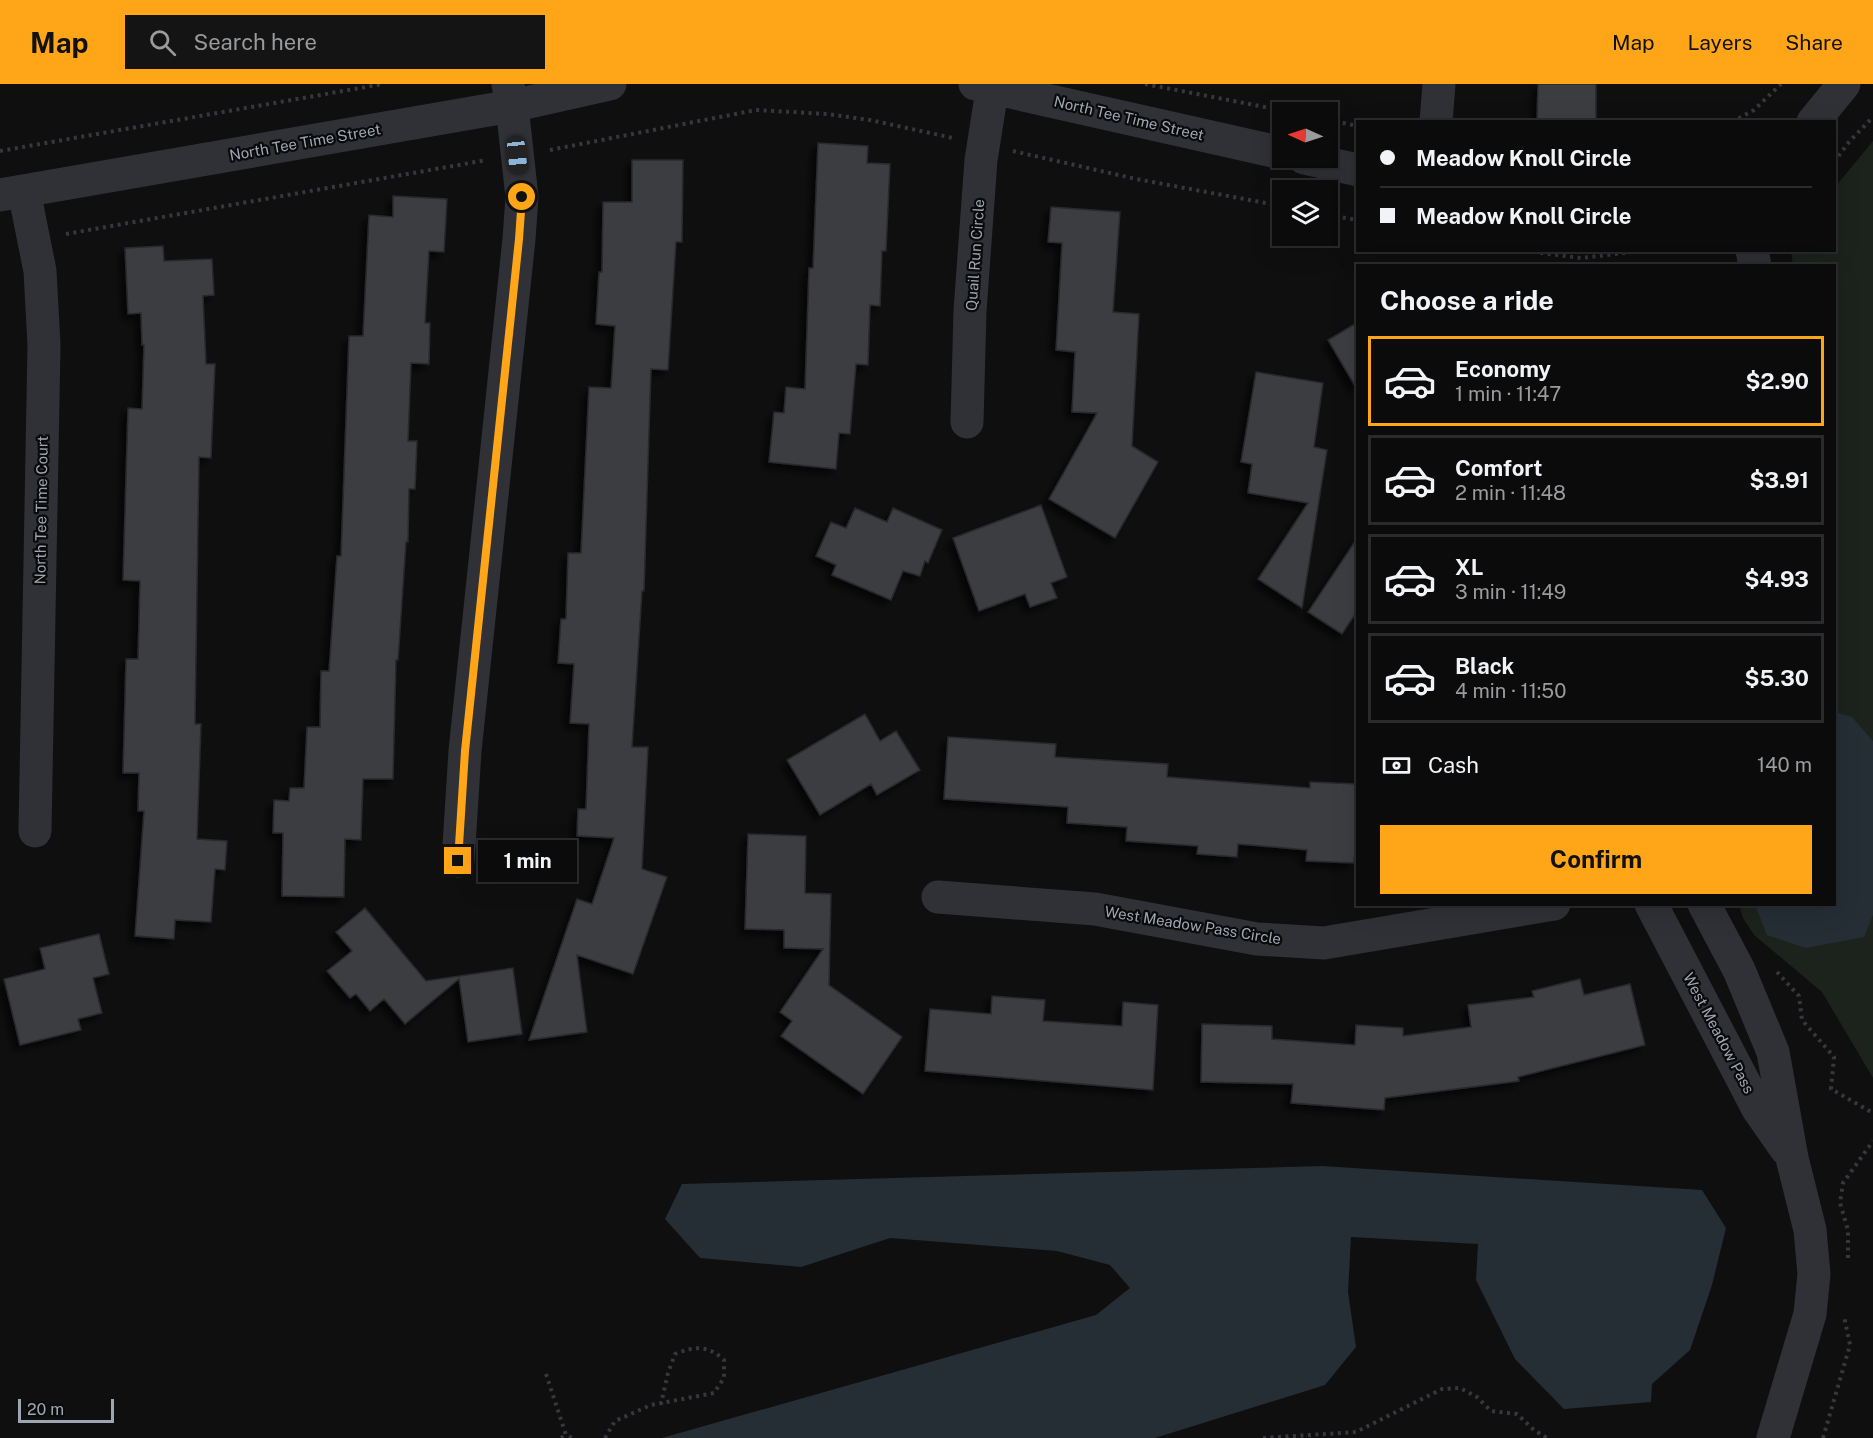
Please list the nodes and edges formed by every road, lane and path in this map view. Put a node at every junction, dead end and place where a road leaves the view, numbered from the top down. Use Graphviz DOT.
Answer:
graph roads {
  1 [pos="383,84"];
  2 [pos="610,84"];
  3 [pos="1145,84"];
  4 [pos="1439,84"];
  5 [pos="1781,84"];
  6 [pos="1844,84"];
  7 [pos="987,85"];
  8 [pos="510,95"];
  9 [pos="1272,108"];
  10 [pos="1873,117"];
  11 [pos="1436,120"];
  12 [pos="1736,120"];
  13 [pos="1815,120"];
  14 [pos="1338,122"];
  15 [pos="1356,126"];
  16 [pos="983,145"];
  17 [pos="0,151"];
  18 [pos="1272,151"];
  19 [pos="517,155"];
  20 [pos="1836,159"];
  21 [pos="1338,166"];
  22 [pos="1356,170"];
  23 [pos="12,193"];
  24 [pos="1272,204"];
  25 [pos="1338,217"];
  26 [pos="1356,220"];
  27 [pos="34,240"];
  28 [pos="1534,252"];
  29 [pos="1633,252"];
  30 [pos="967,422"];
  31 [pos="35,831"];
  32 [pos="458,861"];
  33 [pos="938,897"];
  34 [pos="1542,906"];
  35 [pos="1652,906"];
  36 [pos="1705,906"];
  37 [pos="1773,968"];
  38 [pos="1873,1113"];
  39 [pos="1792,1158"];
  40 [pos="546,1374"];
  41 [pos="661,1404"];
  42 [pos="566,1435"];
  43 [pos="561,1438"];
  44 [pos="572,1438"];
  45 [pos="605,1438"];
  46 [pos="1263,1438"];
  47 [pos="1547,1438"];
  48 [pos="1773,1438"];
  1 -- 17 [label="path"];
  2 -- 8 [label="street, North Tee Time Street"];
  3 -- 9 [label="path"];
  4 -- 11 [label="street"];
  5 -- 12 [label="path"];
  6 -- 13 [label="street"];
  7 -- 16 [label="street, Quail Run Circle"];
  7 -- 18 [label="street, North Tee Time Street"];
  8 -- 19 [label="street"];
  8 -- 23 [label="street, North Tee Time Street"];
  10 -- 20 [label="path"];
  14 -- 15 [label="path"];
  16 -- 19 [label="path"];
  16 -- 24 [label="path"];
  16 -- 30 [label="street, Quail Run Circle"];
  19 -- 27 [label="path"];
  19 -- 32 [label="street"];
  21 -- 22 [label="street"];
  23 -- 27 [label="street, North Tee Time Court"];
  25 -- 26 [label="path"];
  27 -- 31 [label="street, North Tee Time Court"];
  28 -- 29 [label="path"];
  33 -- 34 [label="street, West Meadow Pass Circle"];
  35 -- 39 [label="street, West Meadow Pass"];
  36 -- 39 [label="street, West Meadow Pass"];
  37 -- 38 [label="path"];
  39 -- 48 [label="street, West Meadow Pass"];
  40 -- 42 [label="path"];
  41 -- 41 [label="path"];
  41 -- 45 [label="path"];
  42 -- 43 [label="path"];
  42 -- 44 [label="path"];
  46 -- 47 [label="path"];
}
